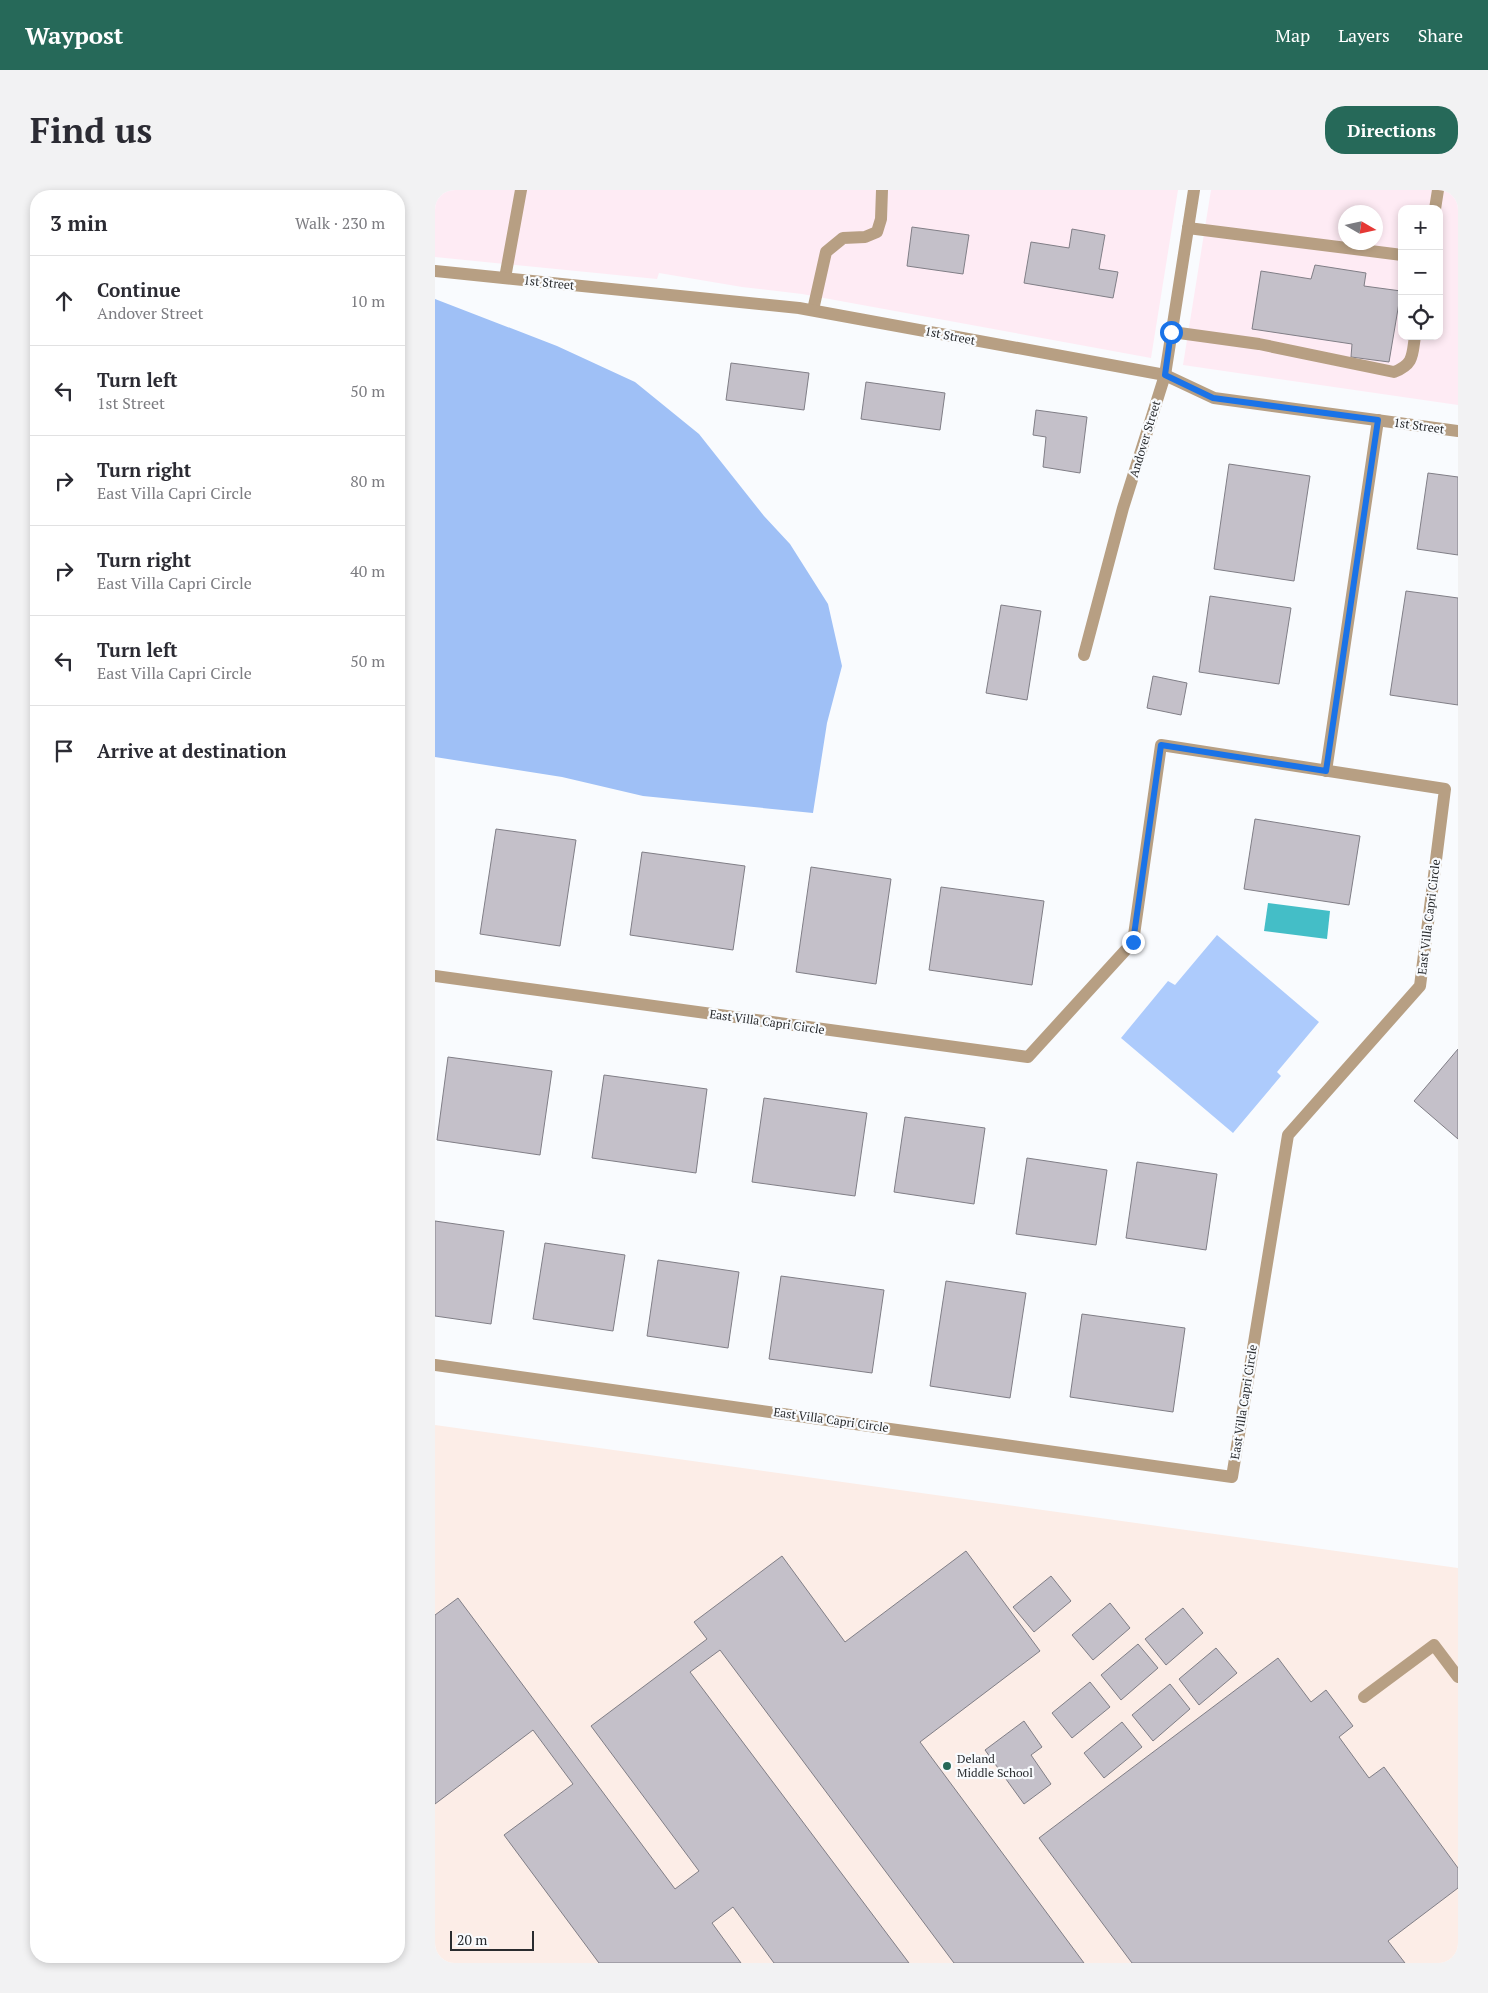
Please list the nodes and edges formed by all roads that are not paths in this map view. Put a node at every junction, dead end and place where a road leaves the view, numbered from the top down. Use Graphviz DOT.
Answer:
graph roads {
  1 [pos="521,190"];
  2 [pos="882,190"];
  3 [pos="1194,190"];
  4 [pos="1438,190"];
  5 [pos="1436,205"];
  6 [pos="1188,228"];
  7 [pos="1398,254"];
  8 [pos="435,271"];
  9 [pos="505,278"];
  10 [pos="813,310"];
  11 [pos="1171,332"];
  12 [pos="1414,340"];
  13 [pos="1165,375"];
  14 [pos="1378,420"];
  15 [pos="1458,431"];
  16 [pos="1084,655"];
  17 [pos="1326,771"];
  18 [pos="435,976"];
  19 [pos="435,1365"];
  20 [pos="1458,1678"];
  21 [pos="1364,1697"];
  1 -- 9 [label="street"];
  2 -- 10 [label="street"];
  3 -- 6 [label="street, Andover Street"];
  4 -- 5 [label="street"];
  6 -- 7 [label="street"];
  6 -- 11 [label="street, Andover Street"];
  8 -- 9 [label="street, 1st Street"];
  9 -- 10 [label="street, 1st Street"];
  10 -- 13 [label="street, 1st Street"];
  11 -- 12 [label="street"];
  11 -- 13 [label="street, Andover Street"];
  13 -- 14 [label="street, 1st Street"];
  13 -- 16 [label="street, Andover Street"];
  14 -- 15 [label="street, 1st Street"];
  14 -- 17 [label="street"];
  17 -- 18 [label="street, East Villa Capri Circle"];
  17 -- 19 [label="street, East Villa Capri Circle"];
  20 -- 21 [label="street"];
}
